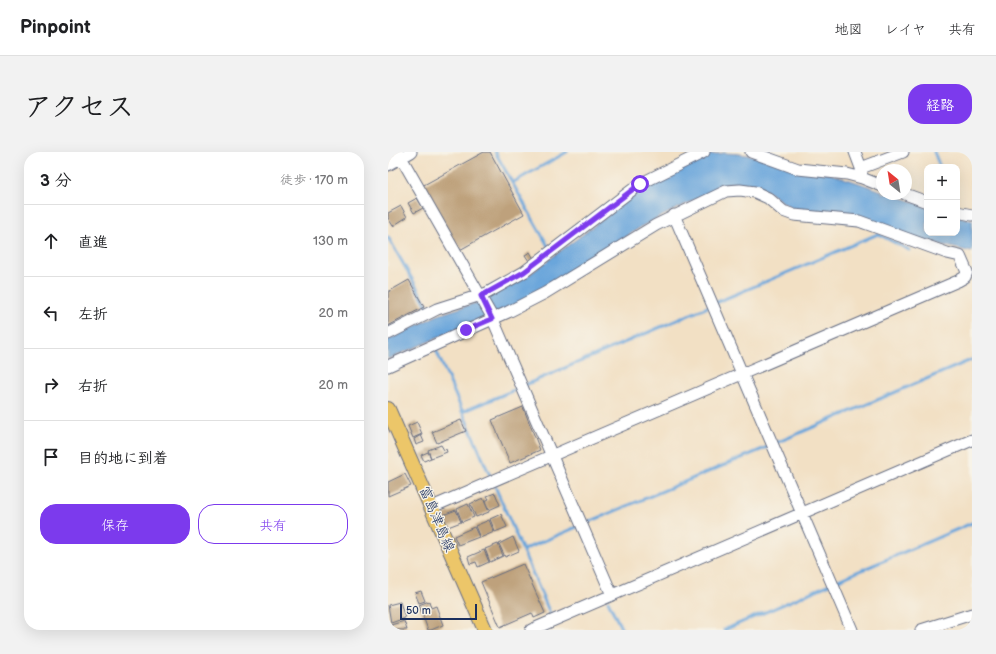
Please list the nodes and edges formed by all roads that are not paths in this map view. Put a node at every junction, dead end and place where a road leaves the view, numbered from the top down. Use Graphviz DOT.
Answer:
graph roads {
  1 [pos="704,152"];
  2 [pos="751,152"];
  3 [pos="854,152"];
  4 [pos="903,152"];
  5 [pos="404,154"];
  6 [pos="388,165"];
  7 [pos="861,173"];
  8 [pos="876,182"];
  9 [pos="912,197"];
  10 [pos="924,201"];
  11 [pos="960,213"];
  12 [pos="674,215"];
  13 [pos="972,215"];
  14 [pos="960,256"];
  15 [pos="972,256"];
  16 [pos="481,296"];
  17 [pos="492,317"];
  18 [pos="388,334"];
  19 [pos="388,366"];
  20 [pos="743,375"];
  21 [pos="390,417"];
  22 [pos="972,440"];
  23 [pos="551,455"];
  24 [pos="432,507"];
  25 [pos="802,512"];
  26 [pos="612,595"];
  27 [pos="972,614"];
  28 [pos="485,630"];
  29 [pos="531,630"];
  30 [pos="852,630"];
  31 [pos="921,630"];
  1 -- 16 [label="street"];
  2 -- 7 [label="street"];
  3 -- 7 [label="street"];
  4 -- 7 [label="street"];
  5 -- 6 [label="street"];
  5 -- 16 [label="street"];
  7 -- 8 [label="street"];
  9 -- 10 [label="street"];
  11 -- 13 [label="street"];
  12 -- 14 [label="street"];
  12 -- 17 [label="street"];
  12 -- 20 [label="street"];
  14 -- 15 [label="street"];
  14 -- 20 [label="street"];
  16 -- 17 [label="street"];
  16 -- 18 [label="street"];
  17 -- 19 [label="street"];
  17 -- 23 [label="street"];
  20 -- 23 [label="street"];
  20 -- 25 [label="street"];
  21 -- 24 [label="main road, 富島津島線"];
  22 -- 25 [label="street"];
  23 -- 24 [label="street"];
  23 -- 26 [label="street"];
  24 -- 28 [label="main road, 富島津島線"];
  25 -- 26 [label="street"];
  25 -- 30 [label="street"];
  26 -- 29 [label="street"];
  27 -- 31 [label="street"];
}
